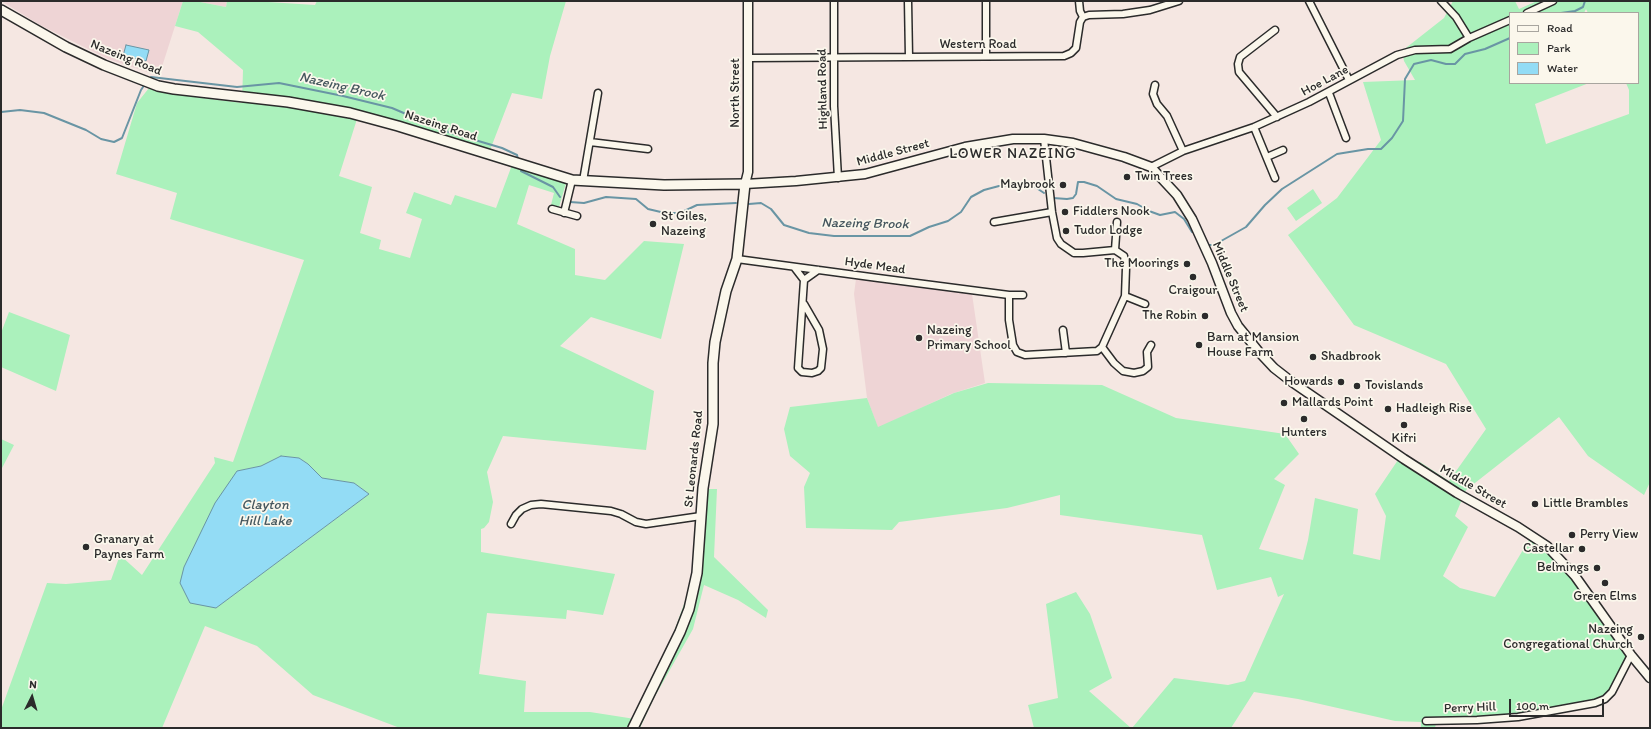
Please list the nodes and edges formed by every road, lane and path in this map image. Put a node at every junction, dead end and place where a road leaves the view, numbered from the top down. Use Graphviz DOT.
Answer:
graph roads {
  1 [pos="748,1"];
  2 [pos="834,1"];
  3 [pos="908,1"];
  4 [pos="986,1"];
  5 [pos="1079,1"];
  6 [pos="1179,1"];
  7 [pos="1309,1"];
  8 [pos="1441,1"];
  9 [pos="1553,1"];
  10 [pos="1,10"];
  11 [pos="1529,12"];
  12 [pos="1083,17"];
  13 [pos="1509,20"];
  14 [pos="1275,30"];
  15 [pos="1469,38"];
  16 [pos="986,56"];
  17 [pos="909,57"];
  18 [pos="748,58"];
  19 [pos="834,58"];
  20 [pos="1350,80"];
  21 [pos="1155,85"];
  22 [pos="598,93"];
  23 [pos="1329,93"];
  24 [pos="1277,117"];
  25 [pos="1254,127"];
  26 [pos="1346,138"];
  27 [pos="1044,140"];
  28 [pos="590,142"];
  29 [pos="648,149"];
  30 [pos="1283,150"];
  31 [pos="1184,151"];
  32 [pos="1267,157"];
  33 [pos="1151,167"];
  34 [pos="838,178"];
  35 [pos="1275,178"];
  36 [pos="572,180"];
  37 [pos="583,181"];
  38 [pos="745,184"];
  39 [pos="552,209"];
  40 [pos="1052,212"];
  41 [pos="564,213"];
  42 [pos="577,216"];
  43 [pos="994,222"];
  44 [pos="1117,222"];
  45 [pos="1115,250"];
  46 [pos="737,259"];
  47 [pos="794,267"];
  48 [pos="818,270"];
  49 [pos="804,280"];
  50 [pos="1009,295"];
  51 [pos="1023,295"];
  52 [pos="1125,296"];
  53 [pos="804,304"];
  54 [pos="1145,304"];
  55 [pos="1063,330"];
  56 [pos="1151,344"];
  57 [pos="1102,347"];
  58 [pos="1066,353"];
  59 [pos="700,516"];
  60 [pos="511,524"];
  61 [pos="1631,655"];
  62 [pos="1650,678"];
  63 [pos="1426,720"];
  64 [pos="633,728"];
  1 -- 18 [label="street, North Street"];
  2 -- 19 [label="street, Highland Road"];
  3 -- 17 [label="street"];
  4 -- 16 [label="street"];
  5 -- 12 [label="street"];
  6 -- 12 [label="street"];
  7 -- 20 [label="street"];
  8 -- 15 [label="street"];
  9 -- 11 [label="street"];
  10 -- 36 [label="main road, Nazeing Road"];
  12 -- 16 [label="street, Western Road"];
  13 -- 15 [label="street, Hoe Lane"];
  14 -- 24 [label="street"];
  15 -- 20 [label="street, Hoe Lane"];
  16 -- 17 [label="street, Western Road"];
  17 -- 19 [label="street, Western Road"];
  18 -- 19 [label="street, Western Road"];
  18 -- 38 [label="street, North Street"];
  19 -- 34 [label="street, Highland Road"];
  20 -- 23 [label="street, Hoe Lane"];
  21 -- 31 [label="street"];
  22 -- 28 [label="street"];
  23 -- 24 [label="street, Hoe Lane"];
  23 -- 26 [label="street"];
  24 -- 25 [label="street, Hoe Lane"];
  25 -- 31 [label="street, Hoe Lane"];
  25 -- 32 [label="street"];
  27 -- 33 [label="street, Middle Street"];
  27 -- 34 [label="street, Middle Street"];
  27 -- 40 [label="street"];
  28 -- 29 [label="street"];
  28 -- 37 [label="street"];
  30 -- 32 [label="street"];
  31 -- 33 [label="street, Hoe Lane"];
  32 -- 35 [label="street"];
  33 -- 61 [label="street, Middle Street"];
  34 -- 38 [label="street, Middle Street"];
  36 -- 37 [label="main road, Nazeing Road"];
  36 -- 41 [label="street"];
  37 -- 38 [label="main road, Nazeing Road"];
  38 -- 46 [label="main road, St Leonards Road"];
  39 -- 41 [label="street"];
  40 -- 43 [label="street"];
  40 -- 45 [label="street"];
  41 -- 42 [label="street"];
  44 -- 45 [label="street"];
  45 -- 52 [label="street"];
  46 -- 47 [label="street, Hyde Mead"];
  46 -- 59 [label="main road, St Leonards Road"];
  47 -- 48 [label="street, Hyde Mead"];
  47 -- 49 [label="street"];
  48 -- 49 [label="street"];
  48 -- 50 [label="street, Hyde Mead"];
  49 -- 53 [label="street"];
  50 -- 51 [label="street, Hyde Mead"];
  50 -- 58 [label="street"];
  52 -- 54 [label="street"];
  52 -- 57 [label="street"];
  53 -- 53 [label="street"];
  55 -- 58 [label="street"];
  56 -- 57 [label="street"];
  57 -- 58 [label="street"];
  59 -- 60 [label="street"];
  59 -- 64 [label="main road, St Leonards Road"];
  61 -- 62 [label="street, Middle Street"];
  61 -- 63 [label="street, Perry Hill"];
}
